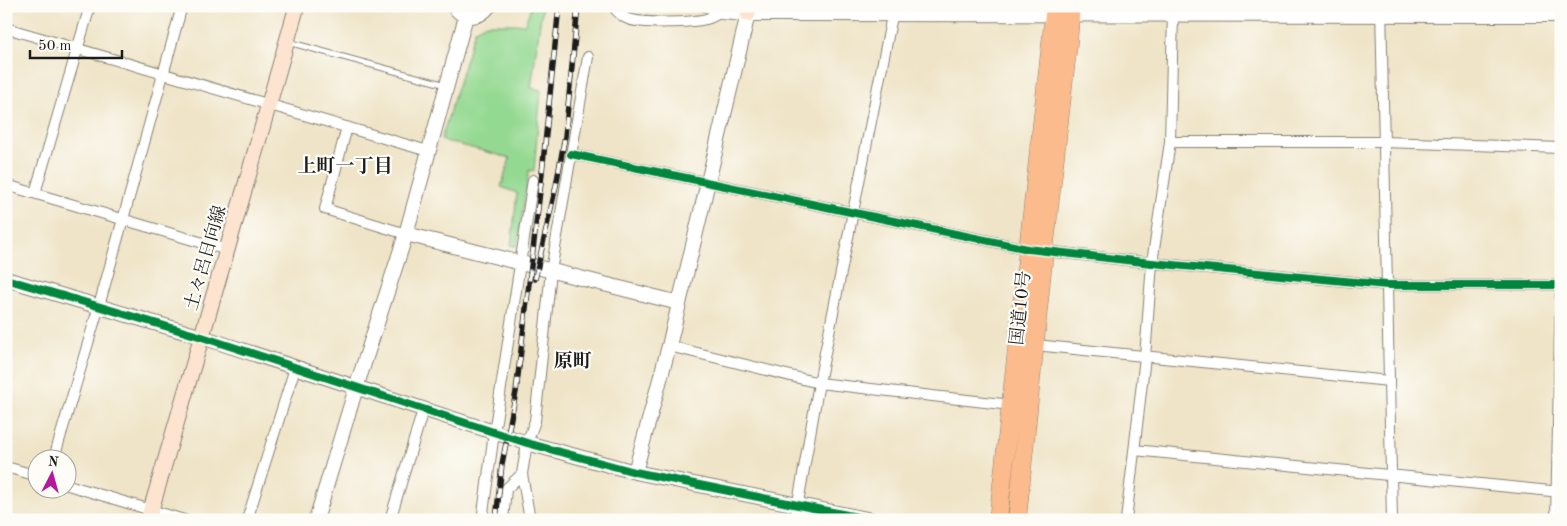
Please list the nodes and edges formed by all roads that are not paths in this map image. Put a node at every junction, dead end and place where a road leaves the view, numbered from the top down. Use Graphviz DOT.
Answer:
graph roads {
  1 [pos="90,6"];
  2 [pos="182,6"];
  3 [pos="297,6"];
  4 [pos="454,6"];
  5 [pos="489,6"];
  6 [pos="613,6"];
  7 [pos="705,6"];
  8 [pos="749,10"];
  9 [pos="893,10"];
  10 [pos="1062,10"];
  11 [pos="1276,10"];
  12 [pos="1381,10"];
  13 [pos="720,12"];
  14 [pos="1173,14"];
  15 [pos="1561,15"];
  16 [pos="466,16"];
  17 [pos="6,28"];
  18 [pos="288,42"];
  19 [pos="77,49"];
  20 [pos="588,57"];
  21 [pos="162,74"];
  22 [pos="446,85"];
  23 [pos="269,105"];
  24 [pos="347,127"];
  25 [pos="1170,142"];
  26 [pos="1384,142"];
  27 [pos="1561,148"];
  28 [pos="428,150"];
  29 [pos="571,154"];
  30 [pos="533,180"];
  31 [pos="706,184"];
  32 [pos="6,185"];
  33 [pos="35,193"];
  34 [pos="852,212"];
  35 [pos="122,219"];
  36 [pos="406,234"];
  37 [pos="227,250"];
  38 [pos="1036,250"];
  39 [pos="520,263"];
  40 [pos="1152,263"];
  41 [pos="551,271"];
  42 [pos="6,279"];
  43 [pos="1561,284"];
  44 [pos="1387,285"];
  45 [pos="678,303"];
  46 [pos="99,306"];
  47 [pos="202,337"];
  48 [pos="669,346"];
  49 [pos="1036,346"];
  50 [pos="1145,357"];
  51 [pos="295,368"];
  52 [pos="1389,381"];
  53 [pos="819,383"];
  54 [pos="356,388"];
  55 [pos="1559,388"];
  56 [pos="1011,405"];
  57 [pos="423,410"];
  58 [pos="494,433"];
  59 [pos="527,443"];
  60 [pos="57,448"];
  61 [pos="1134,450"];
  62 [pos="6,467"];
  63 [pos="635,472"];
  64 [pos="28,473"];
  65 [pos="522,474"];
  66 [pos="1391,476"];
  67 [pos="78,489"];
  68 [pos="1559,492"];
  69 [pos="798,505"];
  70 [pos="149,514"];
  71 [pos="184,520"];
  72 [pos="247,520"];
  73 [pos="316,520"];
  74 [pos="390,520"];
  75 [pos="482,520"];
  76 [pos="503,520"];
  77 [pos="530,520"];
  78 [pos="795,520"];
  79 [pos="872,520"];
  80 [pos="998,520"];
  81 [pos="1017,520"];
  82 [pos="1126,520"];
  83 [pos="1392,520"];
  84 [pos="1556,520"];
  1 -- 19 [label="street"];
  2 -- 21 [label="street"];
  3 -- 18 [label="main road, 土々呂日向線"];
  4 -- 16 [label="street"];
  5 -- 16 [label="street"];
  6 -- 13 [label="street"];
  7 -- 13 [label="street"];
  8 -- 9 [label="street"];
  8 -- 13 [label="street"];
  8 -- 31 [label="street"];
  9 -- 10 [label="street"];
  9 -- 34 [label="street"];
  10 -- 14 [label="street"];
  10 -- 38 [label="highway, 国道10号"];
  11 -- 12 [label="street"];
  11 -- 14 [label="street"];
  12 -- 15 [label="street"];
  12 -- 26 [label="street"];
  14 -- 25 [label="street"];
  16 -- 22 [label="street"];
  17 -- 19 [label="street"];
  18 -- 22 [label="lane"];
  18 -- 23 [label="main road, 土々呂日向線"];
  19 -- 21 [label="street"];
  19 -- 33 [label="street"];
  20 -- 29 [label="street"];
  21 -- 23 [label="street"];
  21 -- 35 [label="street"];
  22 -- 28 [label="street"];
  23 -- 24 [label="street"];
  23 -- 37 [label="main road, 土々呂日向線"];
  24 -- 28 [label="street"];
  24 -- 36 [label="street"];
  25 -- 26 [label="street"];
  25 -- 40 [label="street"];
  26 -- 27 [label="street"];
  26 -- 44 [label="street"];
  28 -- 36 [label="street"];
  29 -- 31 [label="street"];
  29 -- 41 [label="street"];
  30 -- 39 [label="street"];
  31 -- 34 [label="street"];
  31 -- 45 [label="street"];
  32 -- 33 [label="street"];
  33 -- 35 [label="street"];
  34 -- 38 [label="street"];
  34 -- 53 [label="street"];
  35 -- 37 [label="street"];
  35 -- 46 [label="street"];
  36 -- 39 [label="street"];
  36 -- 54 [label="street"];
  37 -- 47 [label="main road, 土々呂日向線"];
  38 -- 40 [label="street"];
  38 -- 49 [label="highway, 国道10号"];
  38 -- 56 [label="highway, 国道10号"];
  39 -- 41 [label="street"];
  39 -- 58 [label="street"];
  40 -- 44 [label="street"];
  40 -- 50 [label="street"];
  41 -- 45 [label="street"];
  41 -- 59 [label="street"];
  42 -- 46 [label="street"];
  43 -- 44 [label="street"];
  43 -- 55 [label="street"];
  44 -- 52 [label="street"];
  45 -- 48 [label="street"];
  46 -- 47 [label="street"];
  46 -- 60 [label="street"];
  47 -- 51 [label="street"];
  47 -- 70 [label="main road, 土々呂日向線"];
  48 -- 53 [label="street"];
  48 -- 63 [label="street"];
  49 -- 50 [label="street"];
  49 -- 81 [label="highway, 国道10号"];
  50 -- 52 [label="street"];
  50 -- 61 [label="street"];
  51 -- 54 [label="street"];
  51 -- 72 [label="street"];
  52 -- 66 [label="street"];
  53 -- 56 [label="street"];
  53 -- 69 [label="street"];
  54 -- 57 [label="street"];
  54 -- 73 [label="street"];
  55 -- 68 [label="street"];
  56 -- 80 [label="highway, 国道10号"];
  57 -- 58 [label="street"];
  57 -- 74 [label="street"];
  58 -- 59 [label="street"];
  58 -- 75 [label="street"];
  59 -- 63 [label="street"];
  59 -- 65 [label="street"];
  61 -- 66 [label="street"];
  61 -- 82 [label="street"];
  62 -- 64 [label="street"];
  63 -- 69 [label="street"];
  65 -- 76 [label="street"];
  65 -- 77 [label="street"];
  66 -- 68 [label="street"];
  66 -- 83 [label="street"];
  67 -- 70 [label="street"];
  68 -- 84 [label="street"];
  69 -- 78 [label="street"];
  69 -- 79 [label="street"];
  70 -- 71 [label="street"];
}
